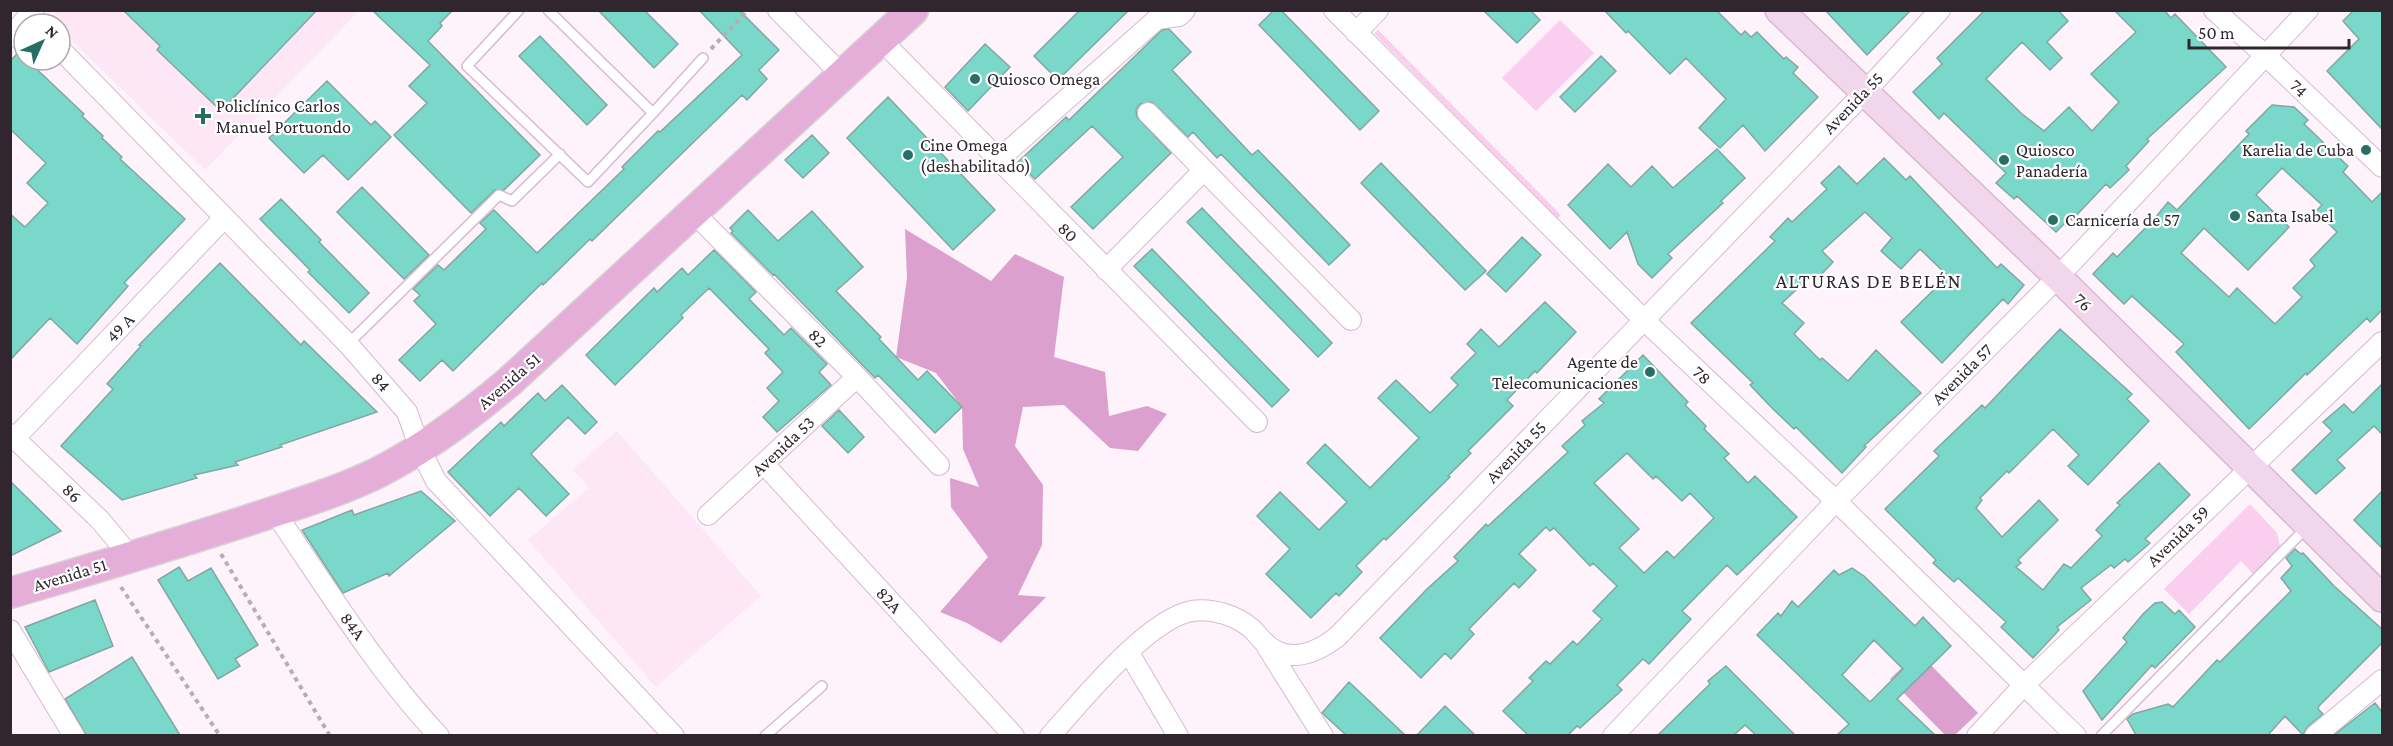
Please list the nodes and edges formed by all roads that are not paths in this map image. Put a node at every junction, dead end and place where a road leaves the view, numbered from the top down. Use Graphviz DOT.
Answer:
graph roads {
  1 [pos="519,10"];
  2 [pos="548,10"];
  3 [pos="778,10"];
  4 [pos="913,10"];
  5 [pos="1185,10"];
  6 [pos="1334,10"];
  7 [pos="1378,10"];
  8 [pos="1779,10"];
  9 [pos="1940,10"];
  10 [pos="2214,10"];
  11 [pos="2308,10"];
  12 [pos="1356,33"];
  13 [pos="881,40"];
  14 [pos="2265,55"];
  15 [pos="703,58"];
  16 [pos="72,61"];
  17 [pos="843,76"];
  18 [pos="1865,92"];
  19 [pos="652,113"];
  20 [pos="1148,113"];
  21 [pos="560,154"];
  22 [pos="998,160"];
  23 [pos="2382,167"];
  24 [pos="1203,171"];
  25 [pos="694,213"];
  26 [pos="224,218"];
  27 [pos="1106,270"];
  28 [pos="2058,277"];
  29 [pos="1351,320"];
  30 [pos="1644,320"];
  31 [pos="2382,342"];
  32 [pos="348,344"];
  33 [pos="857,377"];
  34 [pos="1257,422"];
  35 [pos="13,436"];
  36 [pos="420,449"];
  37 [pos="764,464"];
  38 [pos="939,465"];
  39 [pos="2250,468"];
  40 [pos="1836,501"];
  41 [pos="274,511"];
  42 [pos="708,515"];
  43 [pos="2308,527"];
  44 [pos="118,560"];
  45 [pos="10,593"];
  46 [pos="2382,598"];
  47 [pos="10,630"];
  48 [pos="1265,644"];
  49 [pos="1129,653"];
  50 [pos="2382,680"];
  51 [pos="822,686"];
  52 [pos="2023,686"];
  53 [pos="74,735"];
  54 [pos="439,735"];
  55 [pos="674,735"];
  56 [pos="765,735"];
  57 [pos="1014,735"];
  58 [pos="1050,735"];
  59 [pos="1178,735"];
  60 [pos="1323,735"];
  61 [pos="1613,735"];
  62 [pos="1977,735"];
  63 [pos="2076,735"];
  64 [pos="2101,735"];
  65 [pos="2315,735"];
  1 -- 21 [label="lane"];
  2 -- 19 [label="lane"];
  3 -- 17 [label="street"];
  4 -- 13 [label="main road, Avenida 51"];
  5 -- 22 [label="street"];
  6 -- 12 [label="street, 78"];
  7 -- 12 [label="street"];
  8 -- 18 [label="street, 76"];
  9 -- 18 [label="street, Avenida 55"];
  10 -- 14 [label="street, 74"];
  11 -- 14 [label="street, Avenida 57"];
  12 -- 30 [label="street, 78"];
  13 -- 17 [label="main road, Avenida 51"];
  13 -- 22 [label="street, 80"];
  14 -- 23 [label="street, 74"];
  14 -- 28 [label="street, Avenida 57"];
  15 -- 19 [label="lane"];
  16 -- 26 [label="street, 84"];
  17 -- 25 [label="main road, Avenida 51"];
  18 -- 28 [label="street, 76"];
  18 -- 30 [label="street, Avenida 55"];
  19 -- 21 [label="lane"];
  20 -- 24 [label="street"];
  21 -- 32 [label="lane"];
  22 -- 27 [label="street, 80"];
  24 -- 27 [label="street"];
  24 -- 29 [label="street"];
  25 -- 33 [label="street, 82"];
  25 -- 36 [label="main road, Avenida 51"];
  26 -- 32 [label="street, 84"];
  26 -- 35 [label="street, 49 A"];
  27 -- 34 [label="street, 80"];
  28 -- 39 [label="street, 76"];
  28 -- 40 [label="street, Avenida 57"];
  30 -- 40 [label="street, 78"];
  30 -- 48 [label="street, Avenida 55"];
  31 -- 39 [label="street, Avenida 59"];
  32 -- 36 [label="street, 84"];
  33 -- 37 [label="street, Avenida 53"];
  33 -- 38 [label="street, 82"];
  35 -- 44 [label="street, 86"];
  36 -- 41 [label="main road, Avenida 51"];
  36 -- 55 [label="street, 84"];
  37 -- 42 [label="street, Avenida 53"];
  37 -- 57 [label="street, 82A"];
  39 -- 43 [label="street, 76"];
  39 -- 52 [label="street, Avenida 59"];
  40 -- 52 [label="street, 78"];
  40 -- 61 [label="street, Avenida 57"];
  41 -- 44 [label="main road, Avenida 51"];
  41 -- 54 [label="street, 84A"];
  43 -- 46 [label="street, 76"];
  43 -- 64 [label="lane"];
  44 -- 45 [label="main road, Avenida 51"];
  47 -- 53 [label="street"];
  48 -- 49 [label="street, Avenida 55"];
  48 -- 60 [label="street"];
  49 -- 58 [label="street, Avenida 55"];
  49 -- 59 [label="street"];
  50 -- 65 [label="street"];
  51 -- 56 [label="lane"];
  52 -- 62 [label="street, Avenida 59"];
  52 -- 63 [label="street, 78"];
}
